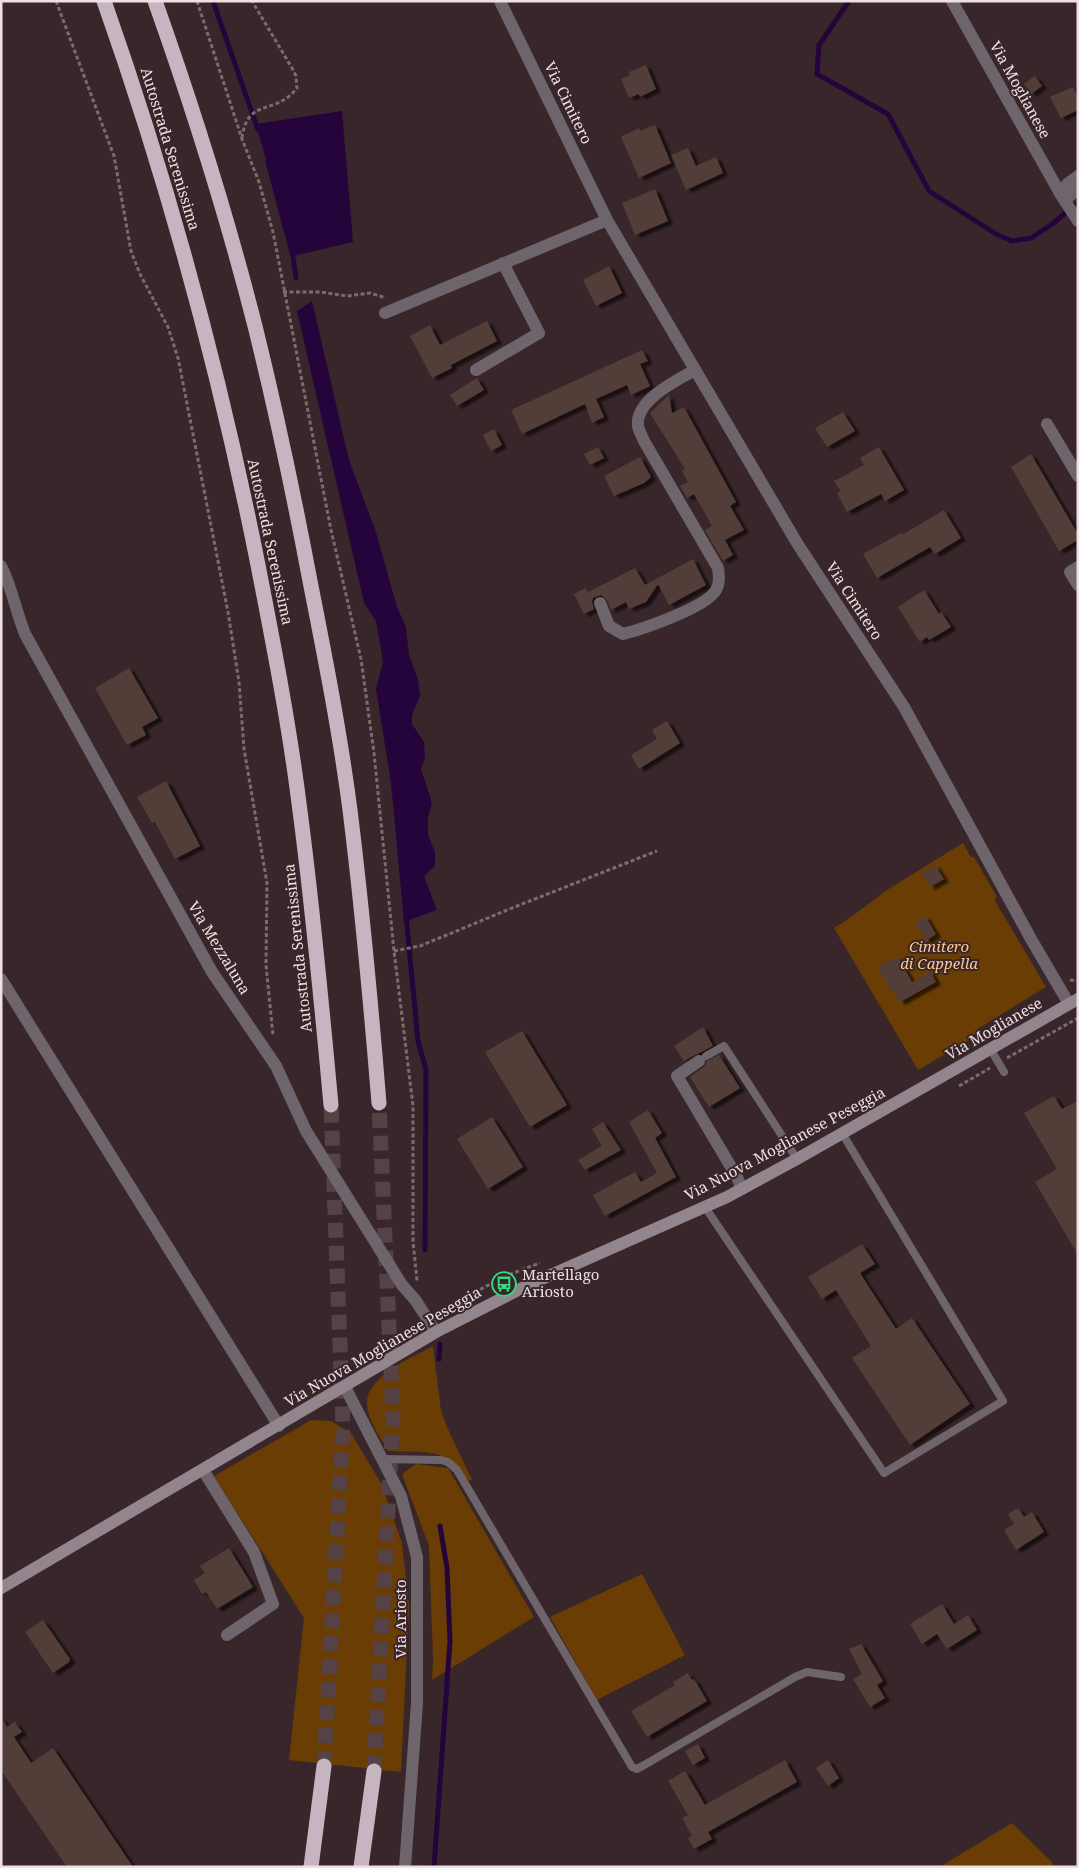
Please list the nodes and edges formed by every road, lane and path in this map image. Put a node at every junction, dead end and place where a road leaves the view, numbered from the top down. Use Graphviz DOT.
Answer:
graph roads {
  1 [pos="56,1"];
  2 [pos="104,1"];
  3 [pos="155,1"];
  4 [pos="252,1"];
  5 [pos="500,1"];
  6 [pos="952,1"];
  7 [pos="242,139"];
  8 [pos="1078,176"];
  9 [pos="1078,187"];
  10 [pos="1063,198"];
  11 [pos="607,220"];
  12 [pos="1078,221"];
  13 [pos="503,263"];
  14 [pos="283,292"];
  15 [pos="403,305"];
  16 [pos="385,313"];
  17 [pos="476,370"];
  18 [pos="695,370"];
  19 [pos="1047,424"];
  20 [pos="1078,476"];
  21 [pos="1,566"];
  22 [pos="1078,567"];
  23 [pos="1078,585"];
  24 [pos="600,604"];
  25 [pos="656,852"];
  26 [pos="394,951"];
  27 [pos="1,980"];
  28 [pos="1074,1001"];
  29 [pos="1078,1018"];
  30 [pos="273,1038"];
  31 [pos="991,1050"];
  32 [pos="702,1059"];
  33 [pos="998,1063"];
  34 [pos="1004,1072"];
  35 [pos="925,1086"];
  36 [pos="959,1086"];
  37 [pos="379,1103"];
  38 [pos="331,1105"];
  39 [pos="842,1133"];
  40 [pos="797,1159"];
  41 [pos="742,1189"];
  42 [pos="705,1207"];
  43 [pos="436,1332"];
  44 [pos="345,1387"];
  45 [pos="279,1426"];
  46 [pos="382,1458"];
  47 [pos="203,1470"];
  48 [pos="1,1588"];
  49 [pos="227,1635"];
  50 [pos="841,1677"];
  51 [pos="324,1766"];
  52 [pos="374,1771"];
  53 [pos="312,1867"];
  54 [pos="361,1867"];
  55 [pos="405,1867"];
  1 -- 30 [label="path"];
  2 -- 38 [label="highway, Autostrada Serenissima"];
  3 -- 37 [label="highway, Autostrada Serenissima"];
  4 -- 7 [label="path"];
  5 -- 11 [label="street, Via Cimitero"];
  6 -- 10 [label="street, Via Moglianese"];
  8 -- 10 [label="street"];
  9 -- 10 [label="street"];
  10 -- 12 [label="street, Via Moglianese"];
  11 -- 13 [label="street"];
  11 -- 18 [label="street, Via Cimitero"];
  13 -- 15 [label="street"];
  13 -- 17 [label="street"];
  14 -- 15 [label="path"];
  15 -- 16 [label="street"];
  18 -- 24 [label="street"];
  18 -- 28 [label="street, Via Cimitero"];
  19 -- 20 [label="street"];
  21 -- 43 [label="street, Via Mezzaluna"];
  22 -- 23 [label="street"];
  25 -- 26 [label="path"];
  27 -- 45 [label="street"];
  28 -- 31 [label="main road, Via Moglianese"];
  29 -- 33 [label="path"];
  31 -- 33 [label="lane"];
  31 -- 35 [label="main road, Via Moglianese"];
  32 -- 40 [label="lane"];
  32 -- 41 [label="street"];
  33 -- 34 [label="lane"];
  33 -- 36 [label="path"];
  35 -- 39 [label="main road, Via Nuova Moglianese Peseggia"];
  39 -- 40 [label="main road, Via Nuova Moglianese Peseggia"];
  39 -- 42 [label="lane"];
  40 -- 41 [label="main road, Via Nuova Moglianese Peseggia"];
  41 -- 42 [label="main road, Via Nuova Moglianese Peseggia"];
  42 -- 43 [label="main road, Via Nuova Moglianese Peseggia"];
  43 -- 44 [label="main road, Via Nuova Moglianese Peseggia"];
  44 -- 45 [label="main road, Via Nuova Moglianese Peseggia"];
  44 -- 46 [label="street, Via Ariosto"];
  45 -- 47 [label="main road, Via Nuova Moglianese Peseggia"];
  46 -- 50 [label="lane"];
  46 -- 55 [label="street, Via Ariosto"];
  47 -- 48 [label="main road, Via Nuova Moglianese Peseggia"];
  47 -- 49 [label="street"];
  51 -- 53 [label="highway"];
  52 -- 54 [label="highway"];
}
